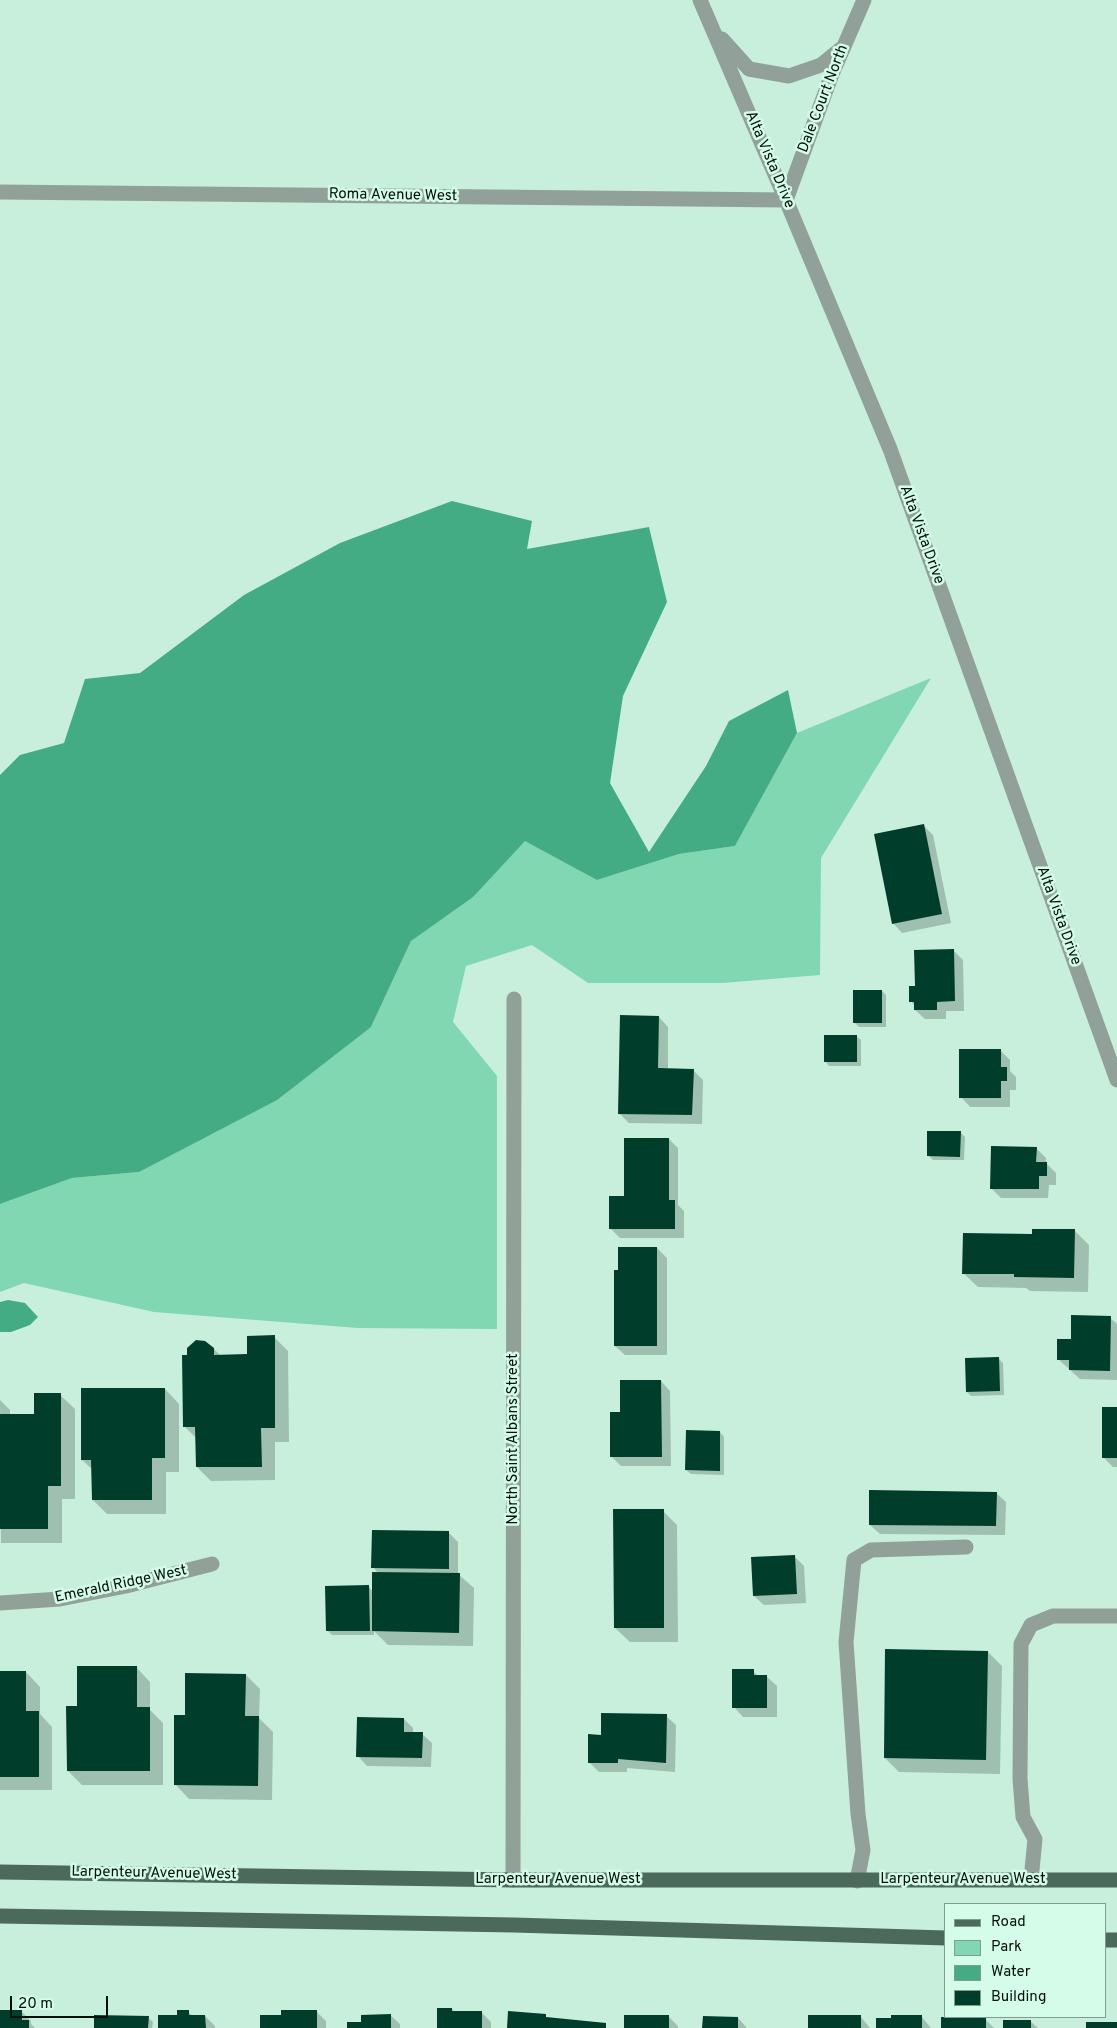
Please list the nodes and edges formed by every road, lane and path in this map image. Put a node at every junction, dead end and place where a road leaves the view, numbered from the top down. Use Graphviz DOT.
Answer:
graph roads {
  1 [pos="700,0"];
  2 [pos="864,0"];
  3 [pos="712,27"];
  4 [pos="845,45"];
  5 [pos="0,192"];
  6 [pos="786,200"];
  7 [pos="514,999"];
  8 [pos="1117,1080"];
  9 [pos="966,1547"];
  10 [pos="212,1564"];
  11 [pos="0,1603"];
  12 [pos="1117,1616"];
  13 [pos="0,1872"];
  14 [pos="513,1880"];
  15 [pos="1031,1880"];
  16 [pos="1117,1880"];
  17 [pos="857,1881"];
  18 [pos="0,1916"];
  19 [pos="944,1938"];
  1 -- 3 [label="street, Alta Vista Drive"];
  2 -- 4 [label="street, Dale Court North"];
  3 -- 4 [label="street"];
  3 -- 6 [label="street, Alta Vista Drive"];
  4 -- 6 [label="street, Dale Court North"];
  5 -- 6 [label="street, Roma Avenue West"];
  6 -- 8 [label="street, Alta Vista Drive"];
  7 -- 14 [label="street, North Saint Albans Street"];
  9 -- 17 [label="street"];
  10 -- 11 [label="street, Emerald Ridge West"];
  12 -- 15 [label="street"];
  13 -- 14 [label="main road, Larpenteur Avenue West"];
  14 -- 17 [label="main road, Larpenteur Avenue West"];
  15 -- 16 [label="main road, Larpenteur Avenue West"];
  15 -- 17 [label="main road, Larpenteur Avenue West"];
  18 -- 19 [label="main road"];
}
